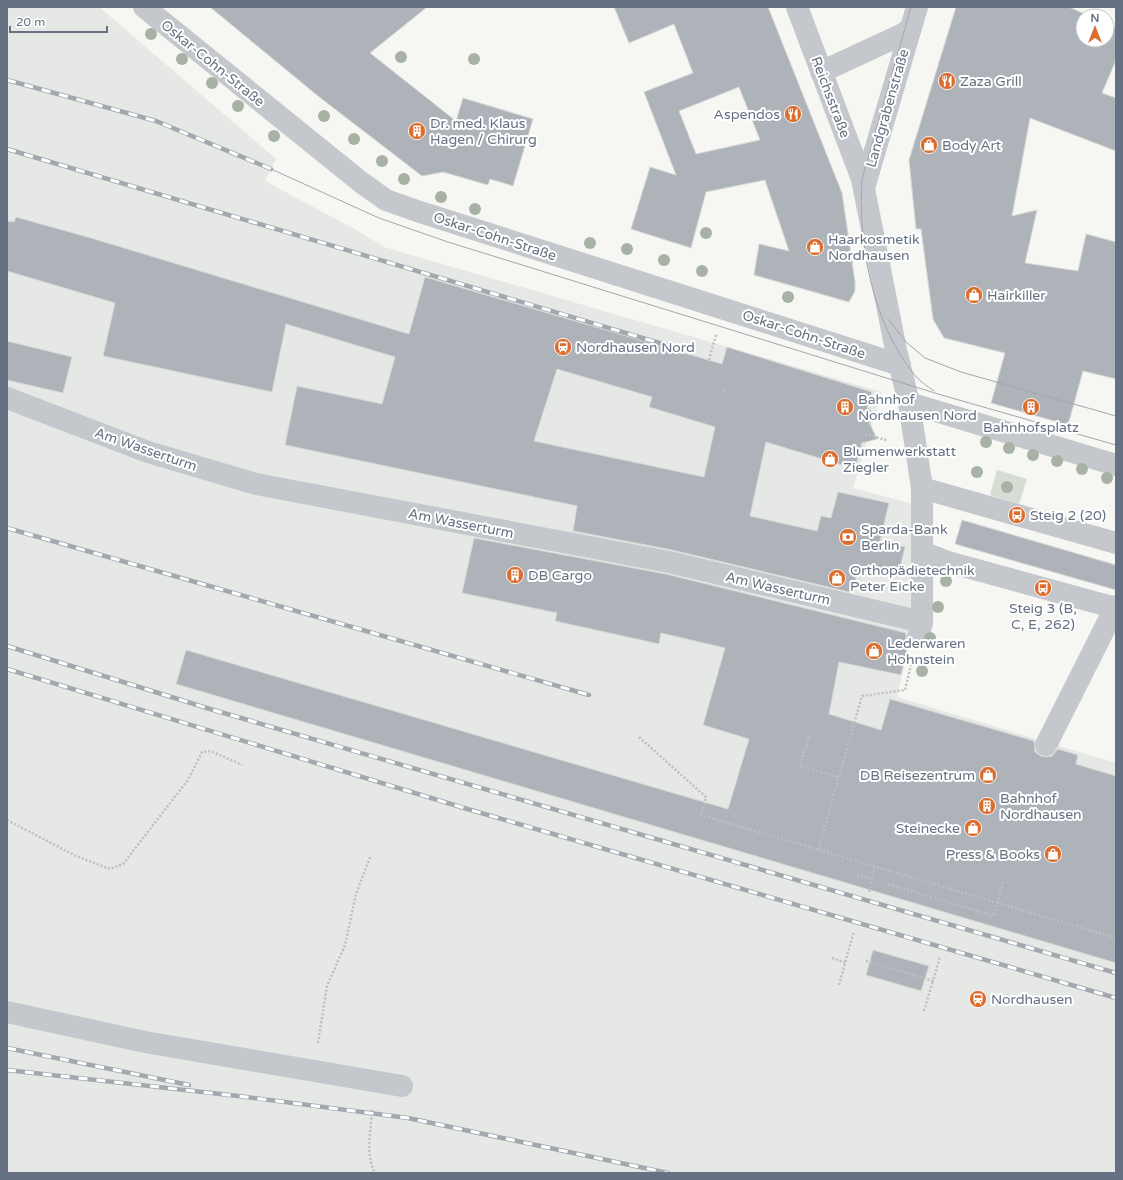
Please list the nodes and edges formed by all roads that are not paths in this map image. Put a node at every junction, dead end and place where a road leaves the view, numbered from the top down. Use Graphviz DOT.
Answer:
graph roads {
  1 [pos="144,7"];
  2 [pos="797,7"];
  3 [pos="917,7"];
  4 [pos="910,28"];
  5 [pos="821,72"];
  6 [pos="864,188"];
  7 [pos="900,365"];
  8 [pos="7,398"];
  9 [pos="909,403"];
  10 [pos="1116,465"];
  11 [pos="922,488"];
  12 [pos="1116,544"];
  13 [pos="922,552"];
  14 [pos="1116,608"];
  15 [pos="1046,745"];
  16 [pos="7,1012"];
  17 [pos="402,1086"];
  1 -- 7 [label="street, Oskar-Cohn-Straße"];
  2 -- 5 [label="street, Reichsstraße"];
  3 -- 4 [label="street, Landgrabenstraße"];
  4 -- 5 [label="street, Landgrabenstraße"];
  4 -- 6 [label="street, Landgrabenstraße"];
  5 -- 6 [label="street, Reichsstraße"];
  6 -- 7 [label="street"];
  7 -- 9 [label="street"];
  8 -- 13 [label="street, Am Wasserturm"];
  9 -- 10 [label="street"];
  9 -- 11 [label="street"];
  11 -- 12 [label="street"];
  11 -- 13 [label="street"];
  13 -- 14 [label="street"];
  14 -- 15 [label="street"];
  16 -- 17 [label="street"];
}
